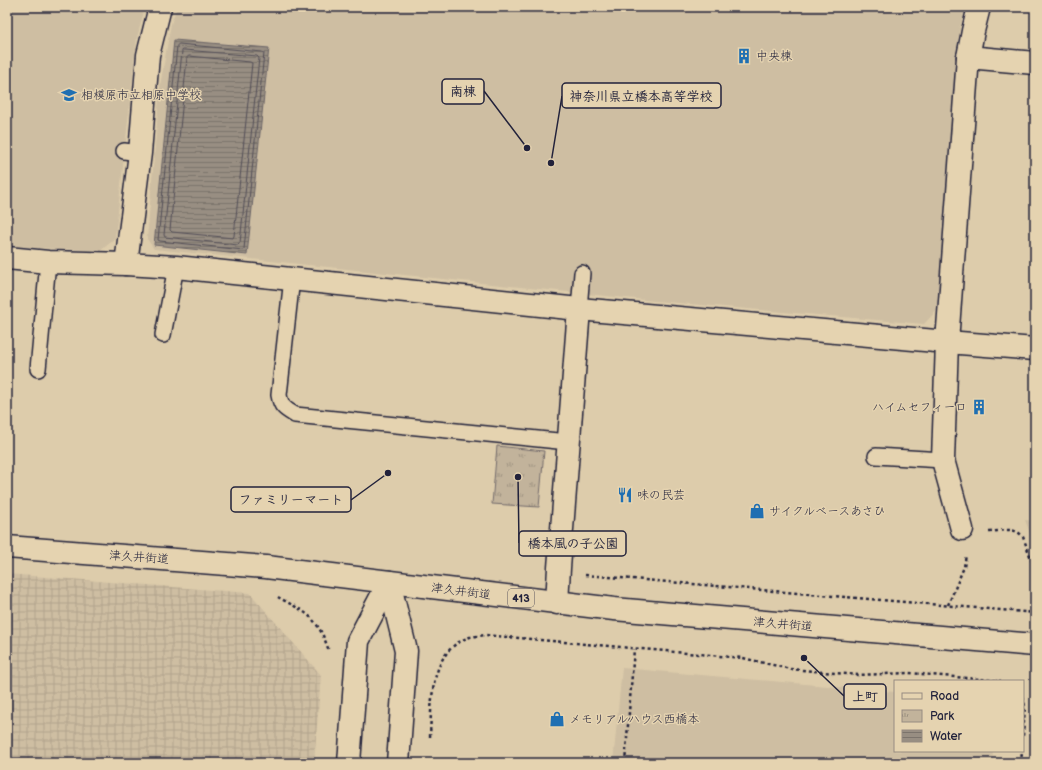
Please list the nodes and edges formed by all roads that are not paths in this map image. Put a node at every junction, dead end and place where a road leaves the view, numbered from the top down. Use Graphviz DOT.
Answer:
graph roads {
  1 [pos="160,7"];
  2 [pos="979,7"];
  3 [pos="962,57"];
  4 [pos="1035,63"];
  5 [pos="7,258"];
  6 [pos="48,262"];
  7 [pos="126,264"];
  8 [pos="176,267"];
  9 [pos="582,273"];
  10 [pos="292,278"];
  11 [pos="579,309"];
  12 [pos="163,335"];
  13 [pos="947,342"];
  14 [pos="1035,349"];
  15 [pos="38,369"];
  16 [pos="568,442"];
  17 [pos="876,456"];
  18 [pos="943,460"];
  19 [pos="963,530"];
  20 [pos="7,547"];
  21 [pos="389,582"];
  22 [pos="557,602"];
  23 [pos="1035,645"];
  24 [pos="349,763"];
  25 [pos="398,763"];
  1 -- 7 [label="main road"];
  2 -- 3 [label="main road"];
  3 -- 4 [label="main road"];
  3 -- 13 [label="main road"];
  5 -- 6 [label="main road"];
  6 -- 7 [label="main road"];
  6 -- 15 [label="lane"];
  7 -- 8 [label="main road"];
  8 -- 10 [label="main road"];
  8 -- 12 [label="lane"];
  9 -- 11 [label="lane"];
  10 -- 11 [label="main road"];
  10 -- 16 [label="lane"];
  11 -- 13 [label="main road"];
  11 -- 16 [label="main road"];
  13 -- 14 [label="main road"];
  13 -- 18 [label="main road"];
  16 -- 22 [label="main road"];
  17 -- 18 [label="lane"];
  18 -- 19 [label="main road"];
  20 -- 21 [label="main road, 津久井街道 / 413"];
  21 -- 22 [label="main road, 津久井街道 / 413"];
  21 -- 24 [label="main road"];
  21 -- 25 [label="main road"];
  22 -- 23 [label="main road, 津久井街道 / 413"];
}
